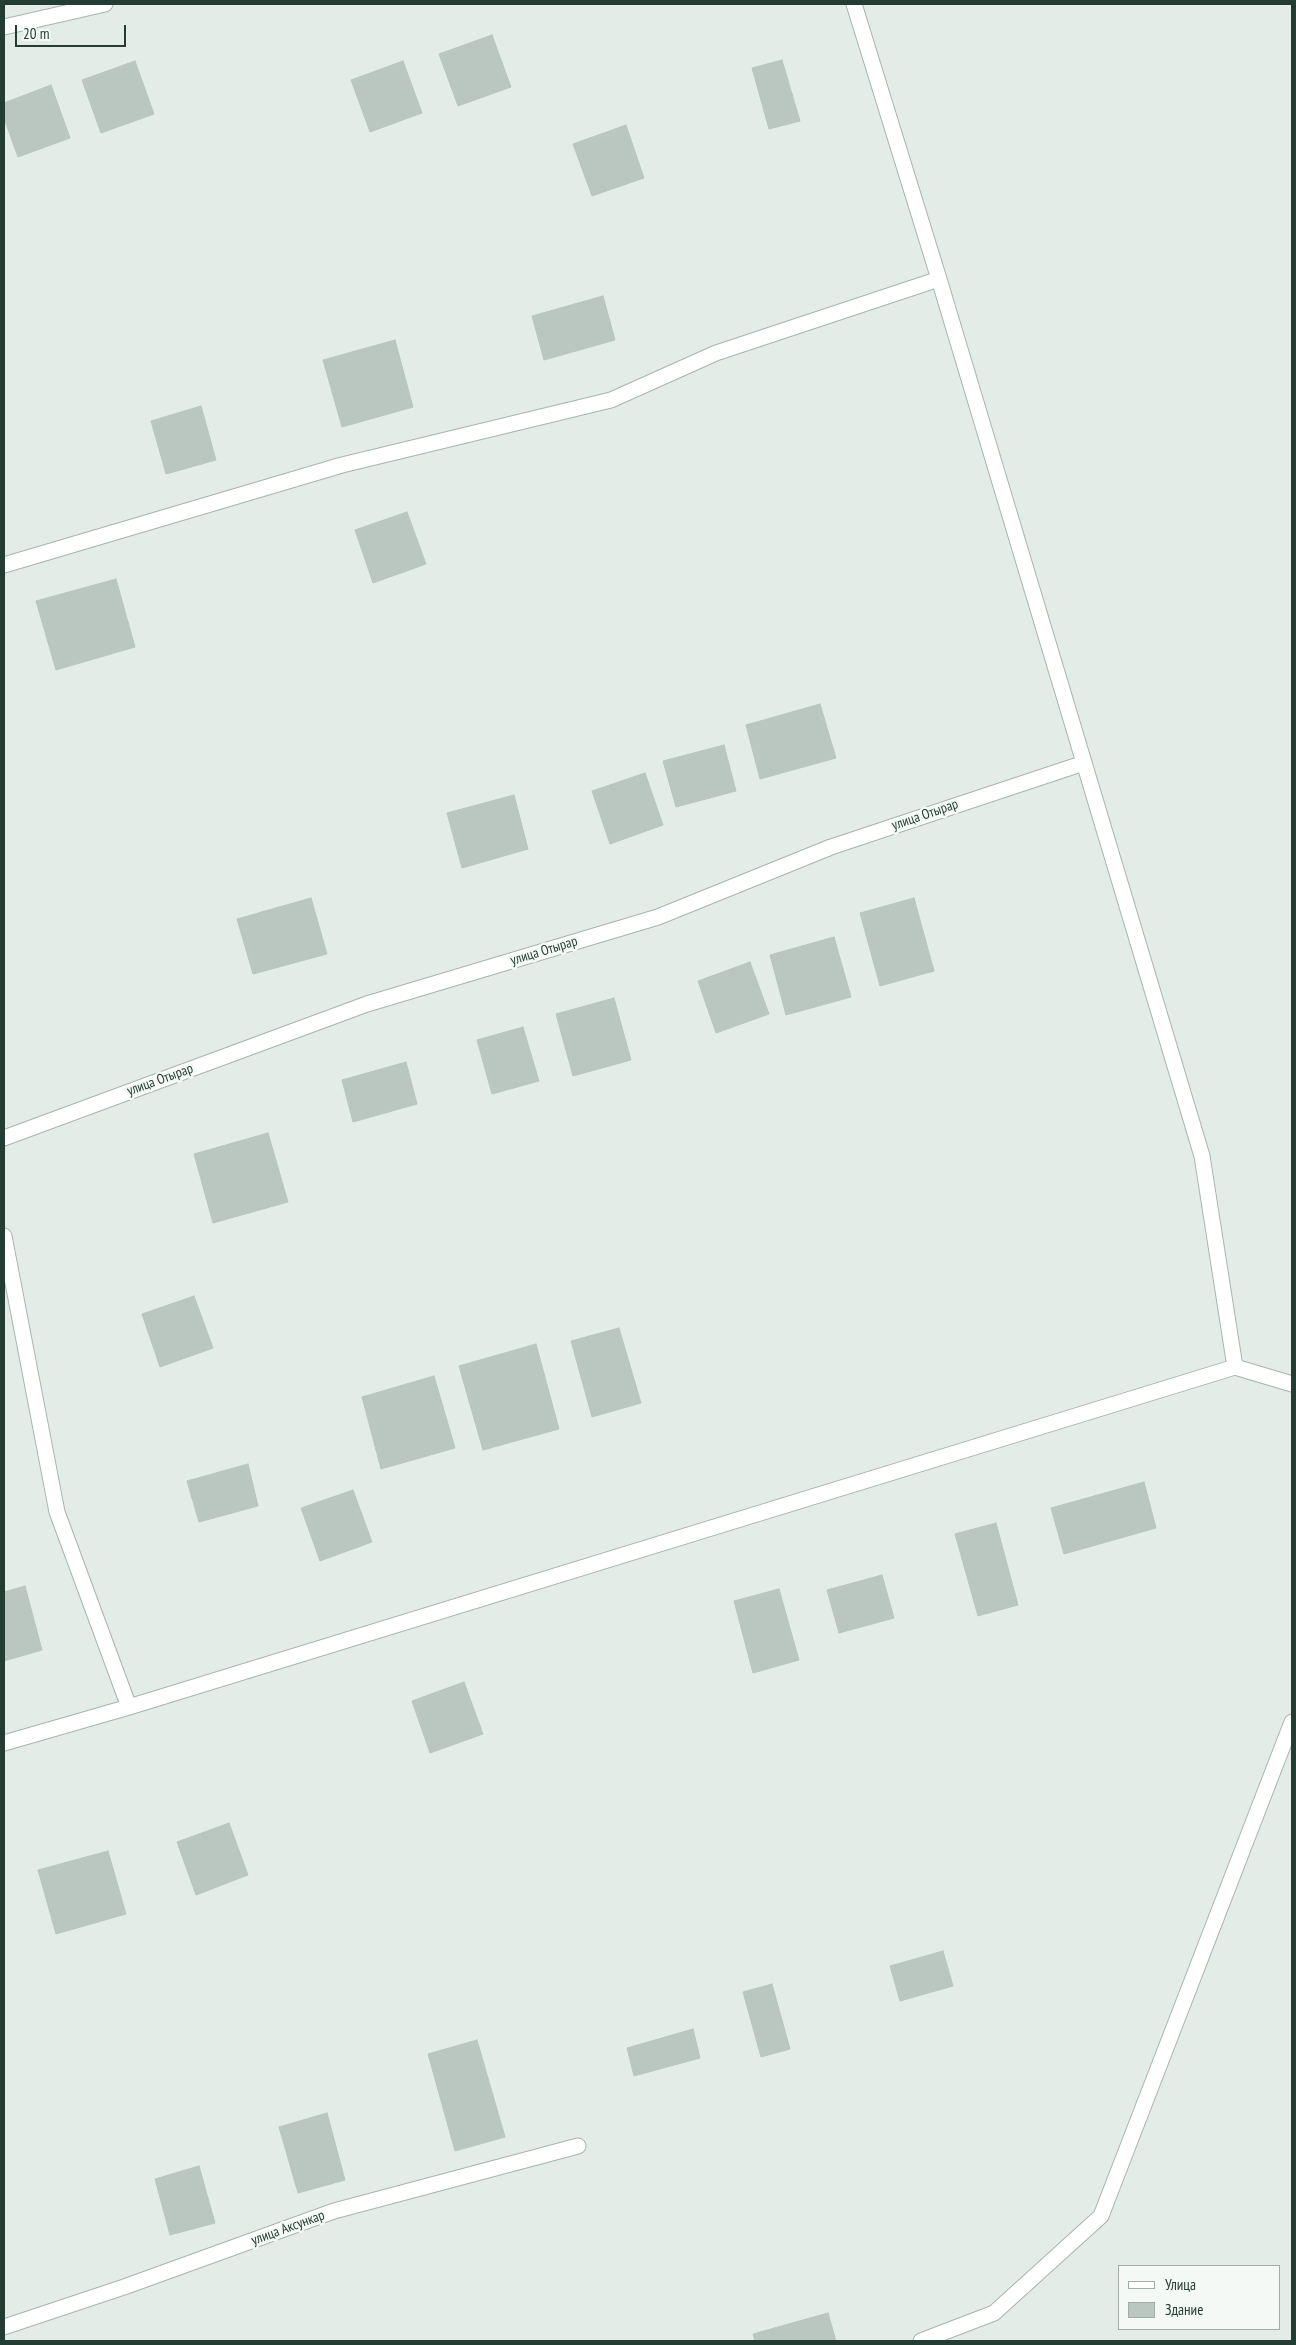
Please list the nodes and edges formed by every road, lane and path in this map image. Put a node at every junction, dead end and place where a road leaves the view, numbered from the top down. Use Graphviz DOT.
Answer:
graph roads {
  1 [pos="105,4"];
  2 [pos="854,4"];
  3 [pos="4,27"];
  4 [pos="939,279"];
  5 [pos="4,565"];
  6 [pos="1084,763"];
  7 [pos="4,1138"];
  8 [pos="4,1236"];
  9 [pos="1234,1367"];
  10 [pos="1292,1384"];
  11 [pos="129,1707"];
  12 [pos="1292,1722"];
  13 [pos="4,1743"];
  14 [pos="578,2146"];
  15 [pos="4,2327"];
  16 [pos="921,2341"];
  1 -- 3 [label="street"];
  2 -- 4 [label="street"];
  4 -- 5 [label="street"];
  4 -- 6 [label="street"];
  6 -- 7 [label="street, улица Отырар"];
  6 -- 9 [label="street"];
  8 -- 11 [label="street"];
  9 -- 10 [label="street"];
  9 -- 11 [label="street"];
  11 -- 13 [label="street"];
  12 -- 16 [label="street"];
  14 -- 15 [label="street, улица Аксункар"];
}
